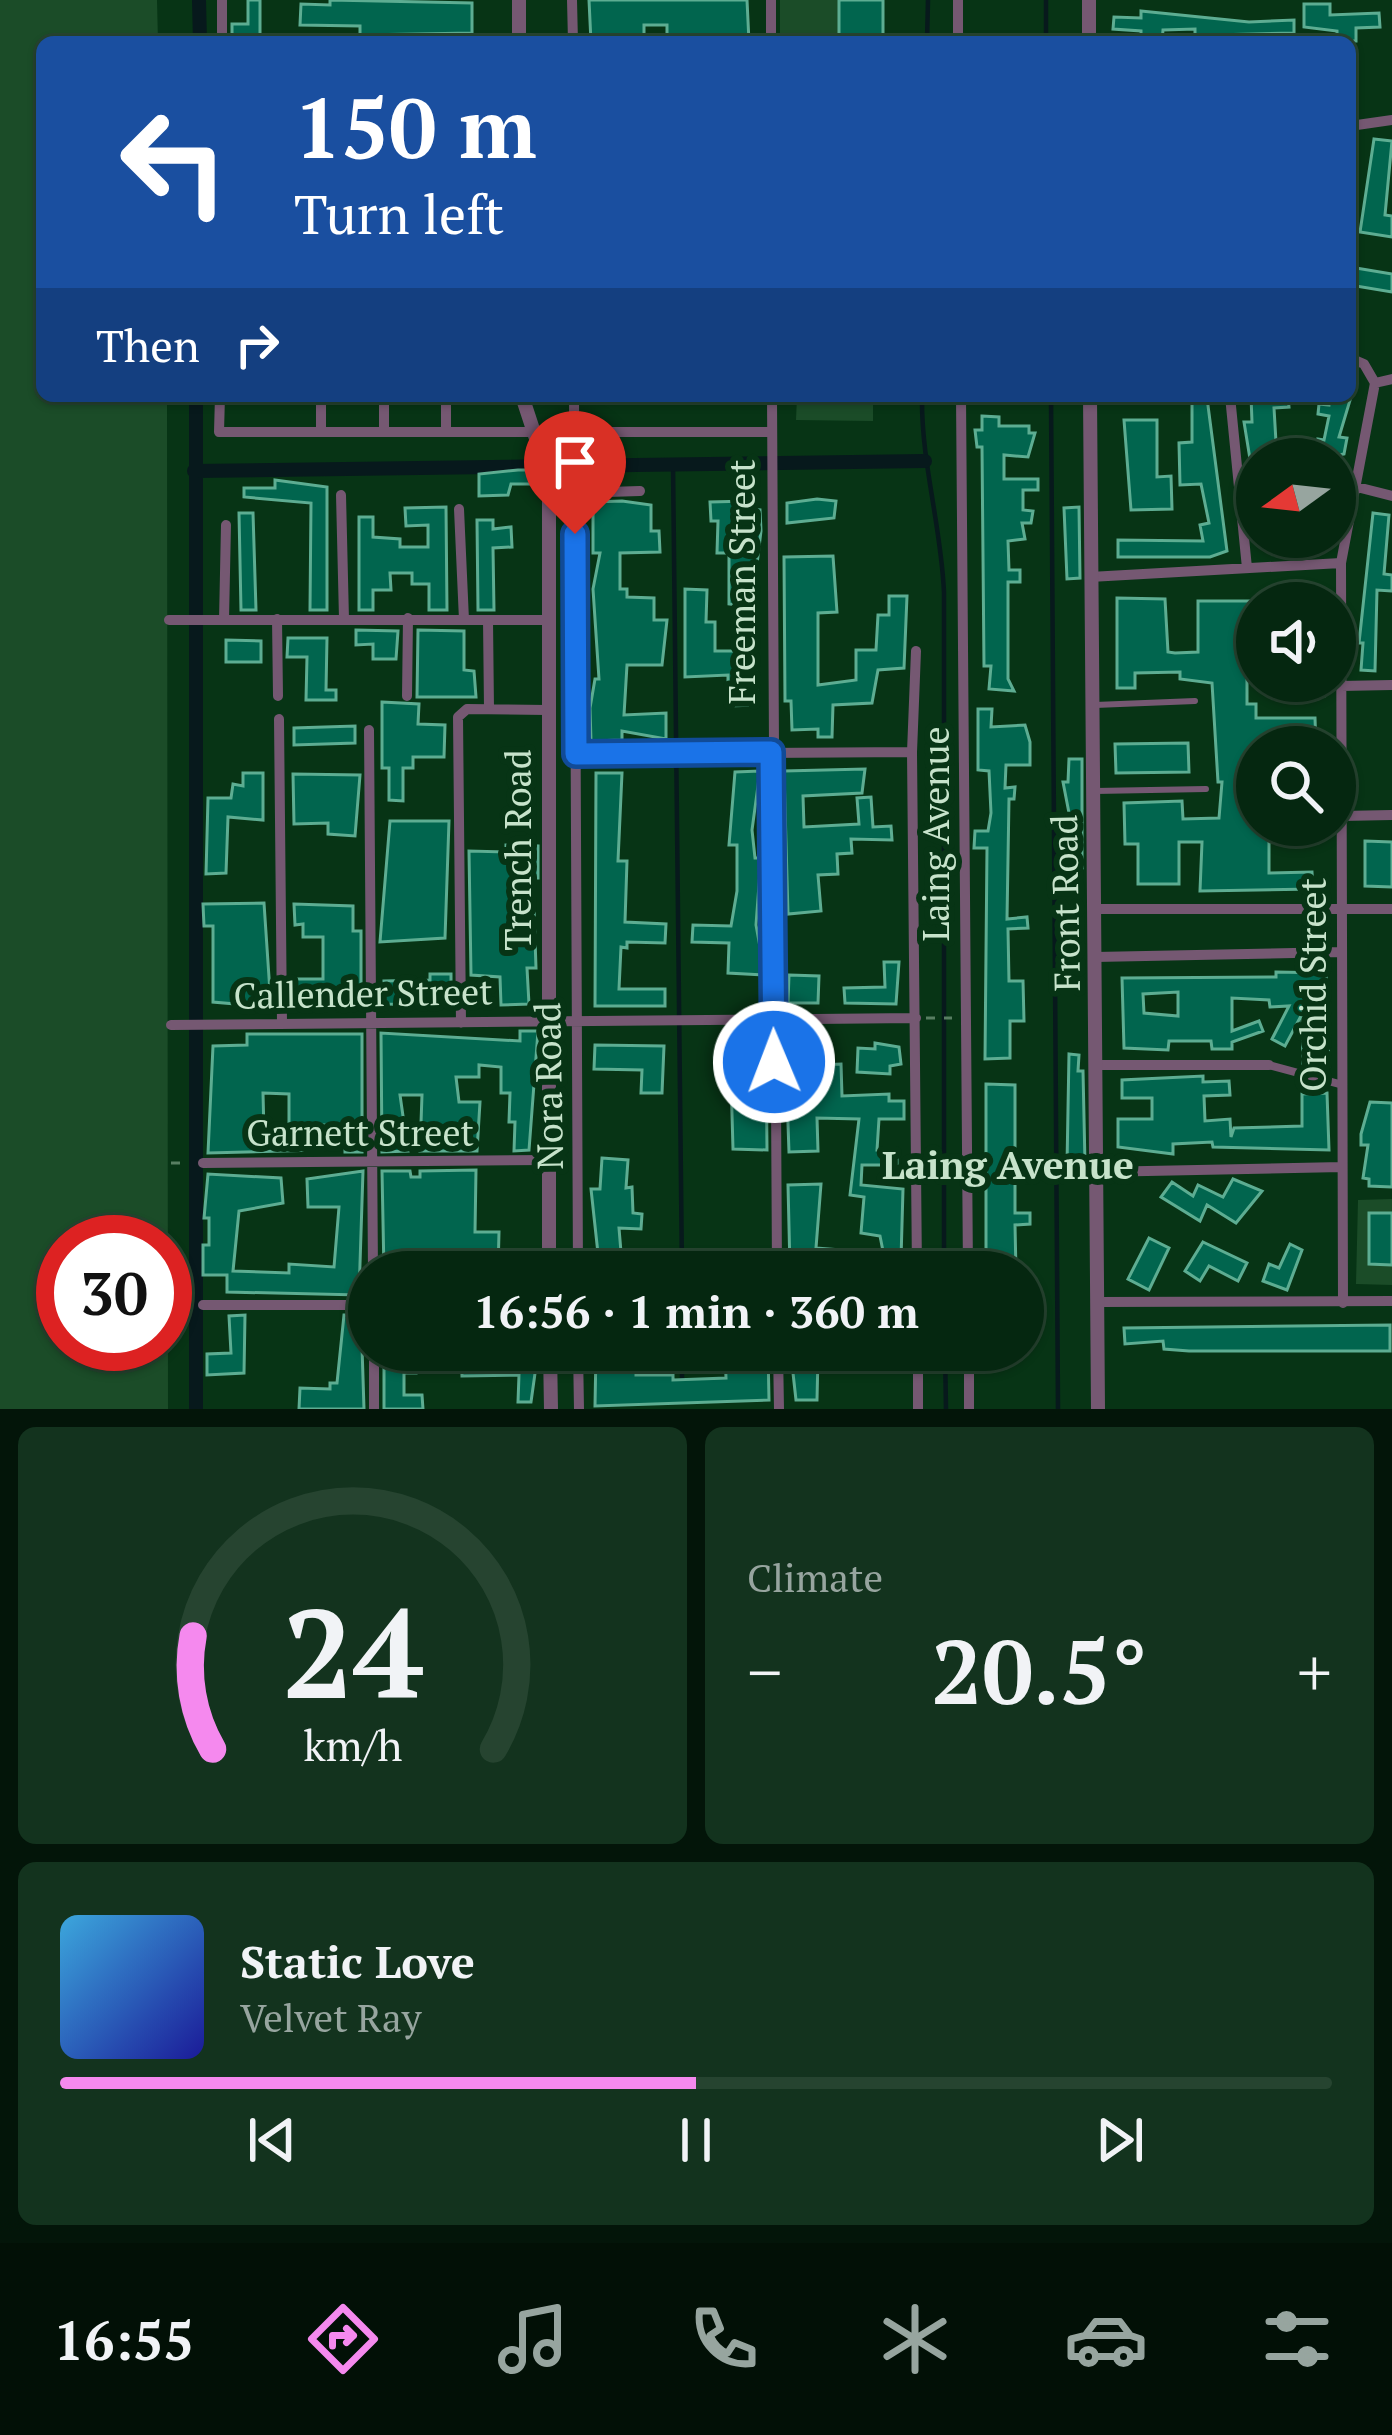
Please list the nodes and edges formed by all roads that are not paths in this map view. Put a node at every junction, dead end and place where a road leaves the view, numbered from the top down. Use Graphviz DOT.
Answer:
graph roads {
  1 [pos="222,0"];
  2 [pos="519,0"];
  3 [pos="572,0"];
  4 [pos="771,0"];
  5 [pos="958,0"];
  6 [pos="1089,0"];
  7 [pos="222,36"];
  8 [pos="520,36"];
  9 [pos="572,36"];
  10 [pos="771,36"];
  11 [pos="958,36"];
  12 [pos="1089,36"];
  13 [pos="1392,120"];
  14 [pos="1356,125"];
  15 [pos="1356,361"];
  16 [pos="1392,379"];
  17 [pos="1375,383"];
  18 [pos="220,402"];
  19 [pos="321,402"];
  20 [pos="384,402"];
  21 [pos="446,402"];
  22 [pos="524,402"];
  23 [pos="574,402"];
  24 [pos="772,402"];
  25 [pos="961,402"];
  26 [pos="1090,402"];
  27 [pos="1231,402"];
  28 [pos="531,431"];
  29 [pos="321,432"];
  30 [pos="384,432"];
  31 [pos="446,432"];
  32 [pos="574,432"];
  33 [pos="772,432"];
  34 [pos="1356,472"];
  35 [pos="1356,487"];
  36 [pos="640,490"];
  37 [pos="574,493"];
  38 [pos="341,495"];
  39 [pos="1392,496"];
  40 [pos="459,509"];
  41 [pos="226,525"];
  42 [pos="1342,558"];
  43 [pos="1341,563"];
  44 [pos="1246,568"];
  45 [pos="1090,577"];
  46 [pos="1341,582"];
  47 [pos="408,618"];
  48 [pos="277,619"];
  49 [pos="344,619"];
  50 [pos="169,620"];
  51 [pos="224,620"];
  52 [pos="464,620"];
  53 [pos="488,620"];
  54 [pos="548,620"];
  55 [pos="916,651"];
  56 [pos="1392,685"];
  57 [pos="1356,686"];
  58 [pos="278,696"];
  59 [pos="407,696"];
  60 [pos="1195,701"];
  61 [pos="1092,705"];
  62 [pos="489,709"];
  63 [pos="548,710"];
  64 [pos="279,719"];
  65 [pos="369,730"];
  66 [pos="771,752"];
  67 [pos="912,752"];
  68 [pos="576,754"];
  69 [pos="1206,789"];
  70 [pos="1093,791"];
  71 [pos="1392,815"];
  72 [pos="1356,816"];
  73 [pos="1342,846"];
  74 [pos="1095,909"];
  75 [pos="1342,909"];
  76 [pos="1392,909"];
  77 [pos="1342,952"];
  78 [pos="1095,957"];
  79 [pos="916,1018"];
  80 [pos="773,1020"];
  81 [pos="461,1022"];
  82 [pos="547,1022"];
  83 [pos="577,1022"];
  84 [pos="371,1023"];
  85 [pos="281,1024"];
  86 [pos="175,1025"];
  87 [pos="1096,1065"];
  88 [pos="1269,1065"];
  89 [pos="1343,1085"];
  90 [pos="548,1160"];
  91 [pos="372,1162"];
  92 [pos="202,1163"];
  93 [pos="1342,1167"];
  94 [pos="1097,1172"];
  95 [pos="373,1251"];
  96 [pos="550,1251"];
  97 [pos="578,1251"];
  98 [pos="777,1251"];
  99 [pos="917,1251"];
  100 [pos="968,1251"];
  101 [pos="1392,1301"];
  102 [pos="1098,1302"];
  103 [pos="348,1304"];
  104 [pos="1343,1304"];
  105 [pos="203,1305"];
  106 [pos="374,1371"];
  107 [pos="550,1371"];
  108 [pos="578,1371"];
  109 [pos="778,1371"];
  110 [pos="918,1371"];
  111 [pos="969,1371"];
  112 [pos="374,1409"];
  113 [pos="551,1409"];
  114 [pos="579,1409"];
  115 [pos="779,1409"];
  116 [pos="918,1409"];
  117 [pos="969,1409"];
  118 [pos="1098,1409"];
  1 -- 7 [label="street"];
  2 -- 8 [label="street"];
  3 -- 9 [label="street"];
  4 -- 10 [label="street"];
  5 -- 11 [label="street"];
  6 -- 12 [label="street"];
  13 -- 14 [label="street"];
  15 -- 17 [label="street"];
  16 -- 17 [label="street"];
  17 -- 34 [label="street, Orchid Street"];
  18 -- 29 [label="street"];
  19 -- 29 [label="street"];
  20 -- 30 [label="street"];
  21 -- 31 [label="street"];
  22 -- 28 [label="street, Trench Road"];
  23 -- 32 [label="street, Nora Road"];
  24 -- 33 [label="street, Freeman Street"];
  25 -- 100 [label="street, Laing Avenue"];
  26 -- 45 [label="street, Front Road"];
  27 -- 44 [label="street"];
  28 -- 31 [label="street"];
  28 -- 32 [label="street"];
  28 -- 54 [label="street, Trench Road"];
  29 -- 30 [label="street"];
  30 -- 31 [label="street"];
  32 -- 33 [label="street"];
  32 -- 37 [label="street, Nora Road"];
  33 -- 66 [label="street, Freeman Street"];
  35 -- 39 [label="street"];
  36 -- 37 [label="street"];
  37 -- 68 [label="street, Nora Road"];
  38 -- 49 [label="street"];
  40 -- 52 [label="street"];
  41 -- 51 [label="street"];
  42 -- 43 [label="street, Orchid Street"];
  43 -- 44 [label="street"];
  43 -- 46 [label="street, Orchid Street"];
  44 -- 45 [label="street"];
  45 -- 61 [label="street, Front Road"];
  47 -- 49 [label="street"];
  47 -- 52 [label="street"];
  47 -- 59 [label="street"];
  48 -- 49 [label="street"];
  48 -- 51 [label="street"];
  48 -- 58 [label="street"];
  50 -- 51 [label="street"];
  52 -- 53 [label="street"];
  53 -- 54 [label="street"];
  53 -- 62 [label="street"];
  54 -- 63 [label="street, Trench Road"];
  55 -- 67 [label="street"];
  56 -- 57 [label="street"];
  60 -- 61 [label="lane"];
  61 -- 70 [label="street, Front Road"];
  62 -- 63 [label="street"];
  62 -- 81 [label="street"];
  63 -- 82 [label="street, Trench Road"];
  64 -- 85 [label="street"];
  65 -- 84 [label="street"];
  66 -- 67 [label="street"];
  66 -- 68 [label="street"];
  66 -- 80 [label="street, Freeman Street"];
  67 -- 79 [label="street"];
  68 -- 83 [label="street, Nora Road"];
  69 -- 70 [label="lane"];
  70 -- 74 [label="street, Front Road"];
  71 -- 72 [label="street"];
  73 -- 75 [label="street, Orchid Street"];
  74 -- 75 [label="street"];
  74 -- 78 [label="street, Front Road"];
  75 -- 76 [label="street"];
  75 -- 77 [label="street, Orchid Street"];
  77 -- 78 [label="street"];
  77 -- 89 [label="street, Orchid Street"];
  78 -- 87 [label="street, Front Road"];
  79 -- 80 [label="street, Callender Street"];
  79 -- 99 [label="street"];
  80 -- 83 [label="street, Callender Street"];
  80 -- 98 [label="street, Freeman Street"];
  81 -- 82 [label="street, Callender Street"];
  81 -- 84 [label="street, Callender Street"];
  82 -- 83 [label="street, Callender Street"];
  82 -- 90 [label="street, Trench Road"];
  83 -- 97 [label="street, Nora Road"];
  84 -- 85 [label="street, Callender Street"];
  84 -- 91 [label="street"];
  85 -- 86 [label="street, Callender Street"];
  87 -- 88 [label="street"];
  87 -- 94 [label="street, Front Road"];
  88 -- 89 [label="street"];
  89 -- 93 [label="street, Orchid Street"];
  90 -- 91 [label="street, Garnett Street"];
  90 -- 96 [label="street, Trench Road"];
  91 -- 92 [label="street, Garnett Street"];
  91 -- 95 [label="street"];
  93 -- 94 [label="street"];
  93 -- 104 [label="street, Orchid Street"];
  94 -- 102 [label="street, Front Road"];
  101 -- 104 [label="street"];
  102 -- 104 [label="street"];
  102 -- 118 [label="street, Front Road"];
  103 -- 105 [label="street"];
  106 -- 112 [label="street"];
  107 -- 113 [label="street"];
  108 -- 114 [label="street"];
  109 -- 115 [label="street"];
  110 -- 116 [label="street"];
  111 -- 117 [label="street"];
}
